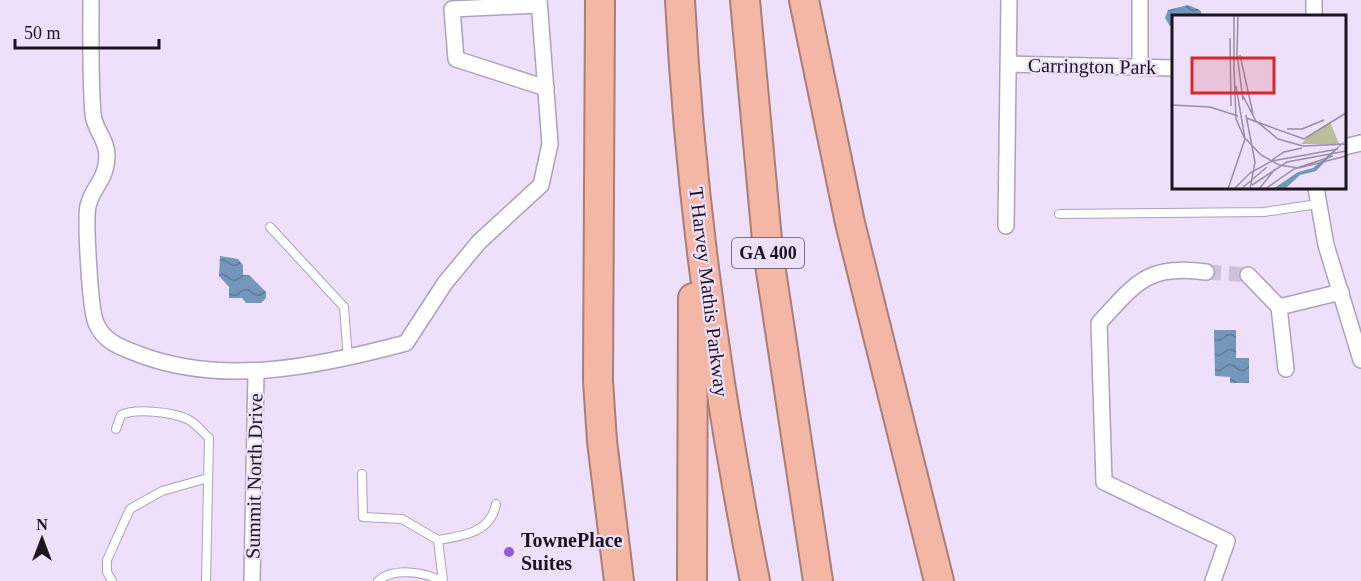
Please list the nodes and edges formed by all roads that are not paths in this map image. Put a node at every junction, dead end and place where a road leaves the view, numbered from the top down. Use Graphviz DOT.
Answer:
graph roads {
  1 [pos="91,0"];
  2 [pos="600,0"];
  3 [pos="680,0"];
  4 [pos="746,0"];
  5 [pos="804,0"];
  6 [pos="1009,0"];
  7 [pos="1140,0"];
  8 [pos="539,3"];
  9 [pos="1010,64"];
  10 [pos="1140,67"];
  11 [pos="1172,68"];
  12 [pos="546,88"];
  13 [pos="1361,143"];
  14 [pos="1346,147"];
  15 [pos="694,173"];
  16 [pos="1316,189"];
  17 [pos="1318,204"];
  18 [pos="1059,214"];
  19 [pos="1006,226"];
  20 [pos="270,227"];
  21 [pos="1206,272"];
  22 [pos="1248,275"];
  23 [pos="1341,292"];
  24 [pos="1280,307"];
  25 [pos="348,358"];
  26 [pos="1361,360"];
  27 [pos="1286,369"];
  28 [pos="256,372"];
  29 [pos="116,429"];
  30 [pos="362,474"];
  31 [pos="208,478"];
  32 [pos="496,504"];
  33 [pos="806,504"];
  34 [pos="438,540"];
  35 [pos="112,581"];
  36 [pos="206,581"];
  37 [pos="252,581"];
  38 [pos="378,581"];
  39 [pos="442,581"];
  40 [pos="618,581"];
  41 [pos="692,581"];
  42 [pos="755,581"];
  43 [pos="818,581"];
  44 [pos="829,581"];
  45 [pos="939,581"];
  46 [pos="1213,581"];
  1 -- 28 [label="street, Summit North Drive"];
  2 -- 40 [label="highway"];
  3 -- 15 [label="highway, T Harvey Mathis Parkway / GA 400"];
  4 -- 33 [label="highway, GA 400"];
  5 -- 45 [label="highway"];
  6 -- 9 [label="street"];
  7 -- 10 [label="street"];
  8 -- 12 [label="street, Summit North Drive"];
  8 -- 12 [label="street"];
  9 -- 10 [label="street, Carrington Park"];
  9 -- 19 [label="street"];
  10 -- 11 [label="street, Carrington Park"];
  12 -- 25 [label="street, Summit North Drive"];
  13 -- 14 [label="street"];
  15 -- 41 [label="highway"];
  15 -- 42 [label="highway, T Harvey Mathis Parkway / GA 400"];
  16 -- 17 [label="street"];
  17 -- 18 [label="lane"];
  17 -- 23 [label="street"];
  20 -- 25 [label="lane"];
  21 -- 46 [label="street"];
  22 -- 24 [label="street"];
  23 -- 24 [label="street"];
  23 -- 26 [label="street"];
  24 -- 27 [label="street"];
  25 -- 28 [label="street, Summit North Drive"];
  28 -- 37 [label="street, Summit North Drive"];
  29 -- 31 [label="lane"];
  30 -- 34 [label="lane"];
  31 -- 35 [label="lane"];
  31 -- 36 [label="lane"];
  32 -- 34 [label="lane"];
  33 -- 43 [label="highway, GA 400"];
  33 -- 44 [label="highway"];
  34 -- 39 [label="lane"];
  38 -- 39 [label="lane"];
}
